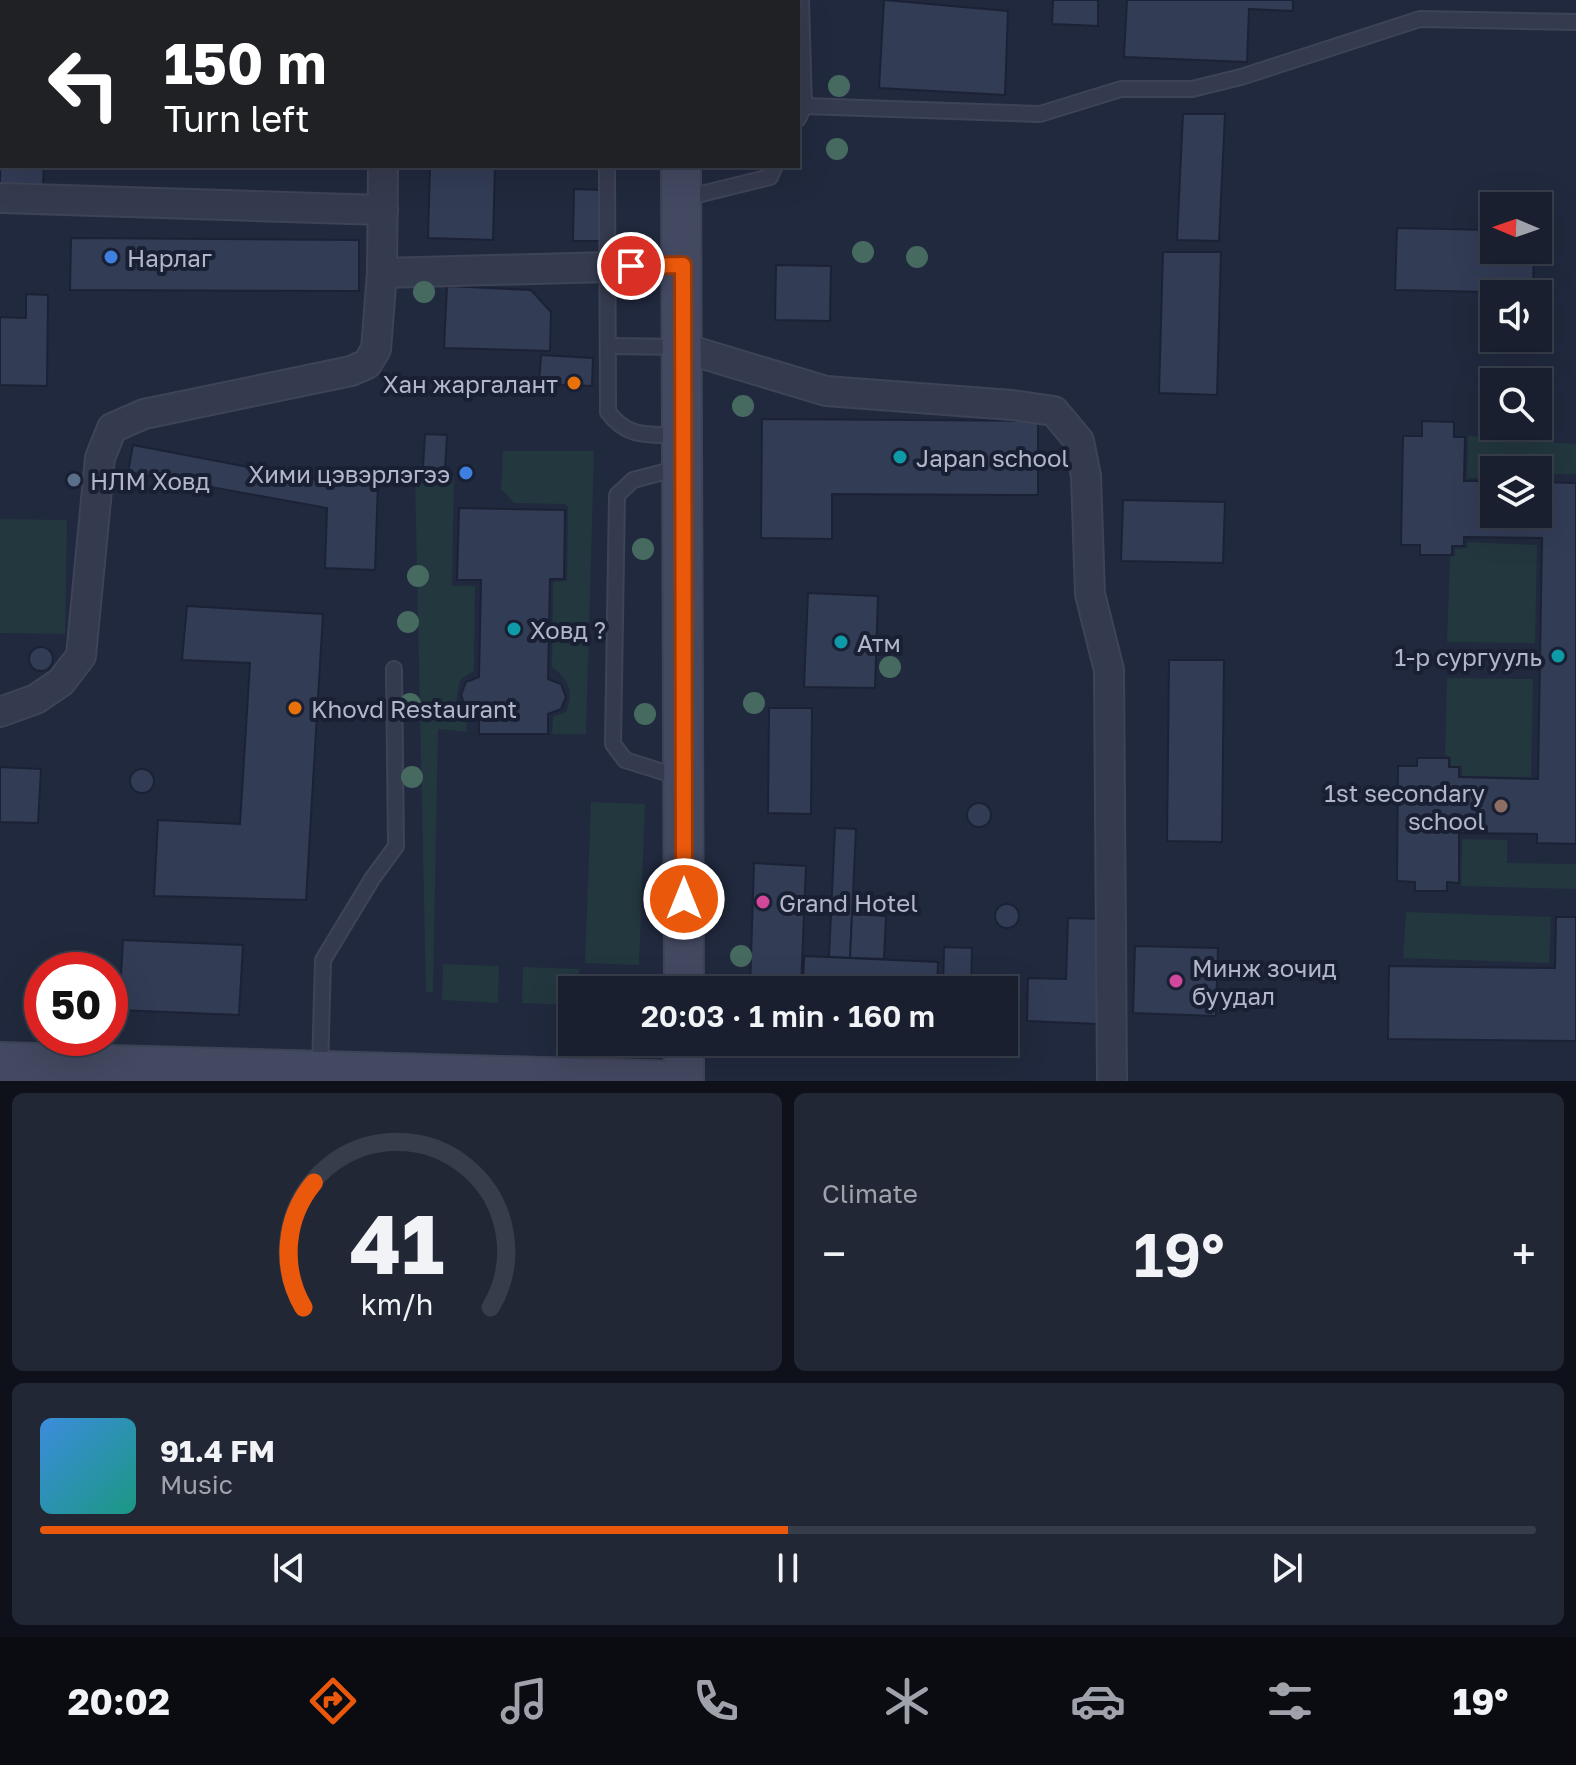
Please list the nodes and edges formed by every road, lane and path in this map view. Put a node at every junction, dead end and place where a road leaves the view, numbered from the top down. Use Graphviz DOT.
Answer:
graph roads {
  1 [pos="801,0"];
  2 [pos="1576,22"];
  3 [pos="801,112"];
  4 [pos="383,168"];
  5 [pos="607,168"];
  6 [pos="774,168"];
  7 [pos="682,182"];
  8 [pos="0,198"];
  9 [pos="383,210"];
  10 [pos="683,265"];
  11 [pos="606,267"];
  12 [pos="382,273"];
  13 [pos="609,346"];
  14 [pos="683,348"];
  15 [pos="683,451"];
  16 [pos="394,669"];
  17 [pos="0,712"];
  18 [pos="683,778"];
  19 [pos="684,976"];
  20 [pos="684,1056"];
  21 [pos="0,1062"];
  22 [pos="319,1075"];
  23 [pos="684,1081"];
  24 [pos="1112,1081"];
  1 -- 3 [label="lane"];
  2 -- 3 [label="lane"];
  4 -- 9 [label="street"];
  5 -- 11 [label="lane"];
  6 -- 7 [label="lane"];
  7 -- 10 [label="main road"];
  8 -- 9 [label="street"];
  9 -- 12 [label="street"];
  10 -- 11 [label="street"];
  10 -- 14 [label="main road"];
  11 -- 12 [label="street"];
  11 -- 13 [label="lane"];
  12 -- 17 [label="street"];
  13 -- 14 [label="lane"];
  13 -- 15 [label="lane"];
  14 -- 15 [label="main road"];
  14 -- 24 [label="street"];
  15 -- 18 [label="main road"];
  15 -- 18 [label="lane"];
  16 -- 22 [label="lane"];
  18 -- 19 [label="main road"];
  20 -- 23 [label="main road"];
  21 -- 22 [label="main road"];
  22 -- 23 [label="main road"];
}
